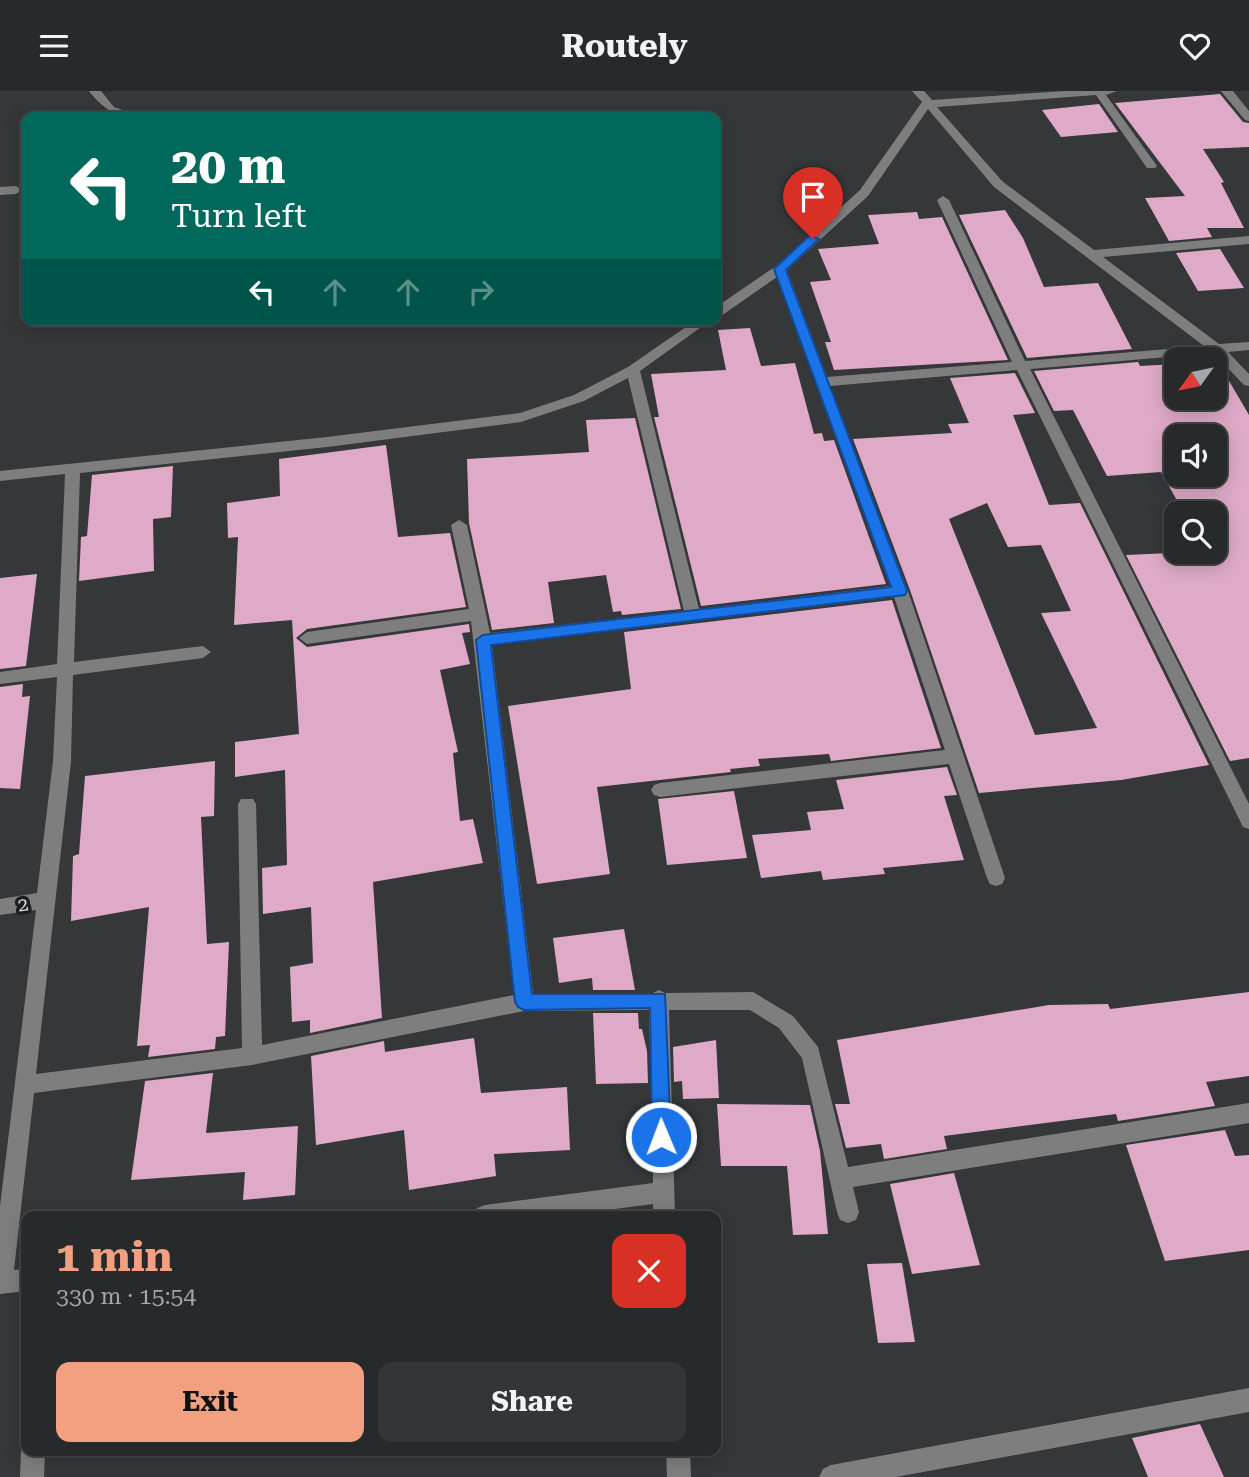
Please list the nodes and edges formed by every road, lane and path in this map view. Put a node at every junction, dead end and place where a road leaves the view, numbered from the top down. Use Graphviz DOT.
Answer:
graph roads {
  1 [pos="95,91"];
  2 [pos="918,91"];
  3 [pos="1102,91"];
  4 [pos="1227,91"];
  5 [pos="926,104"];
  6 [pos="120,112"];
  7 [pos="1249,118"];
  8 [pos="1151,166"];
  9 [pos="16,190"];
  10 [pos="0,191"];
  11 [pos="943,200"];
  12 [pos="1249,240"];
  13 [pos="1092,254"];
  14 [pos="780,269"];
  15 [pos="721,310"];
  16 [pos="696,326"];
  17 [pos="1249,346"];
  18 [pos="1214,347"];
  19 [pos="1227,348"];
  20 [pos="1164,354"];
  21 [pos="1227,359"];
  22 [pos="1021,367"];
  23 [pos="633,370"];
  24 [pos="821,382"];
  25 [pos="1249,382"];
  26 [pos="73,469"];
  27 [pos="0,476"];
  28 [pos="459,525"];
  29 [pos="900,591"];
  30 [pos="477,614"];
  31 [pos="692,614"];
  32 [pos="307,638"];
  33 [pos="483,640"];
  34 [pos="203,652"];
  35 [pos="66,671"];
  36 [pos="0,678"];
  37 [pos="956,756"];
  38 [pos="660,790"];
  39 [pos="247,804"];
  40 [pos="1249,821"];
  41 [pos="996,878"];
  42 [pos="47,900"];
  43 [pos="0,907"];
  44 [pos="659,999"];
  45 [pos="524,1002"];
  46 [pos="252,1056"];
  47 [pos="24,1085"];
  48 [pos="1249,1112"];
  49 [pos="842,1178"];
  50 [pos="662,1192"];
  51 [pos="522,1211"];
  52 [pos="664,1211"];
  53 [pos="848,1212"];
  54 [pos="21,1280"];
  55 [pos="1,1282"];
  56 [pos="1249,1400"];
  57 [pos="33,1456"];
  58 [pos="678,1456"];
  59 [pos="32,1477"];
  60 [pos="679,1477"];
  61 [pos="831,1477"];
  1 -- 6 [label="street"];
  2 -- 5 [label="street"];
  3 -- 5 [label="street"];
  3 -- 8 [label="street"];
  4 -- 7 [label="street"];
  5 -- 13 [label="street"];
  5 -- 14 [label="street"];
  9 -- 10 [label="street"];
  11 -- 22 [label="street"];
  12 -- 13 [label="street"];
  13 -- 18 [label="street"];
  14 -- 15 [label="street"];
  14 -- 24 [label="street"];
  16 -- 23 [label="street"];
  17 -- 19 [label="street"];
  20 -- 22 [label="street"];
  21 -- 25 [label="street"];
  22 -- 24 [label="street"];
  22 -- 40 [label="street"];
  23 -- 26 [label="street"];
  23 -- 31 [label="street"];
  24 -- 29 [label="street"];
  26 -- 27 [label="street"];
  26 -- 35 [label="street"];
  28 -- 30 [label="street"];
  29 -- 31 [label="street"];
  29 -- 37 [label="street"];
  30 -- 32 [label="street"];
  30 -- 33 [label="street"];
  31 -- 33 [label="street"];
  33 -- 45 [label="street"];
  34 -- 35 [label="street"];
  35 -- 36 [label="street"];
  35 -- 42 [label="street"];
  37 -- 38 [label="street"];
  37 -- 41 [label="street"];
  39 -- 46 [label="street"];
  42 -- 43 [label="street, 2"];
  42 -- 47 [label="street"];
  44 -- 45 [label="street"];
  44 -- 49 [label="street"];
  44 -- 50 [label="street"];
  45 -- 46 [label="street"];
  46 -- 47 [label="street"];
  47 -- 55 [label="street"];
  48 -- 49 [label="street"];
  49 -- 53 [label="street"];
  50 -- 51 [label="street"];
  50 -- 52 [label="street"];
  54 -- 55 [label="street"];
  56 -- 61 [label="street"];
  57 -- 59 [label="street"];
  58 -- 60 [label="street"];
}
